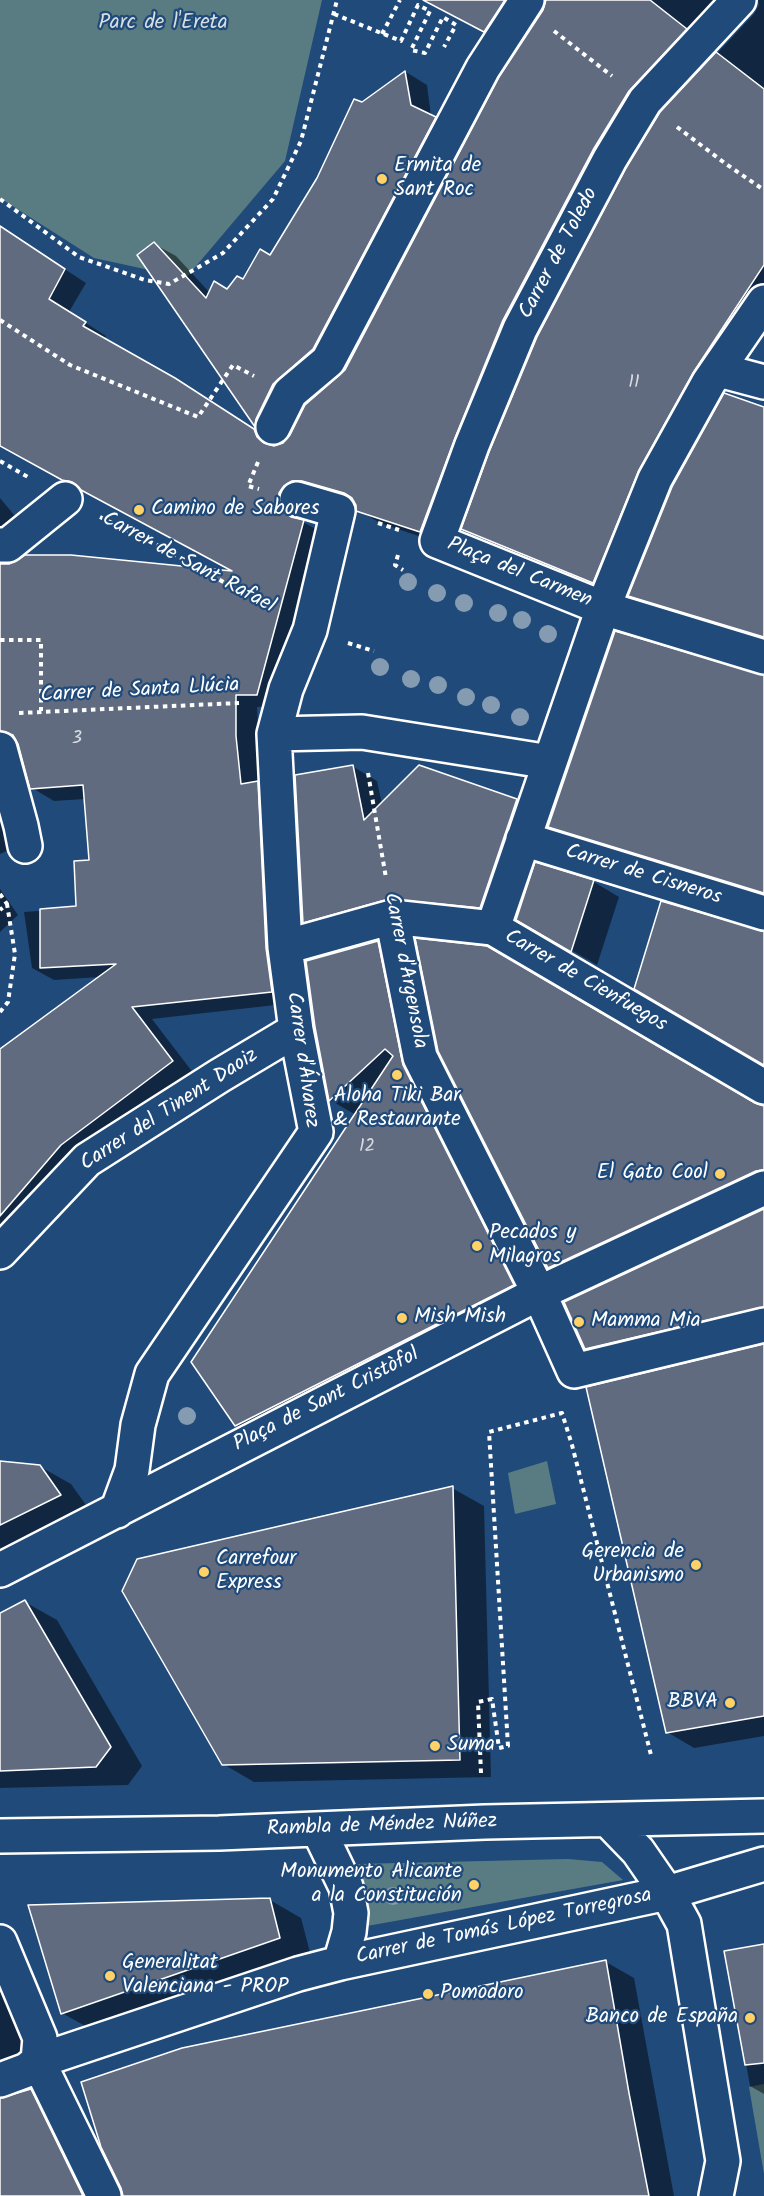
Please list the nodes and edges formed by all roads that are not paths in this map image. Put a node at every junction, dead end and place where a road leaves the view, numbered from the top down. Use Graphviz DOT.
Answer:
graph roads {
  1 [pos="739,0"];
  2 [pos="524,3"];
  3 [pos="764,302"];
  4 [pos="725,360"];
  5 [pos="764,382"];
  6 [pos="273,427"];
  7 [pos="65,499"];
  8 [pos="297,499"];
  9 [pos="437,541"];
  10 [pos="0,545"];
  11 [pos="603,608"];
  12 [pos="764,657"];
  13 [pos="274,734"];
  14 [pos="0,749"];
  15 [pos="550,762"];
  16 [pos="523,839"];
  17 [pos="25,846"];
  18 [pos="764,913"];
  19 [pos="392,917"];
  20 [pos="493,928"];
  21 [pos="285,947"];
  22 [pos="296,1030"];
  23 [pos="764,1086"];
  24 [pos="764,1188"];
  25 [pos="0,1252"];
  26 [pos="539,1293"];
  27 [pos="764,1325"];
  28 [pos="117,1510"];
  29 [pos="0,1570"];
  30 [pos="764,1816"];
  31 [pos="609,1821"];
  32 [pos="318,1829"];
  33 [pos="0,1836"];
  34 [pos="764,1864"];
  35 [pos="667,1893"];
  36 [pos="0,1942"];
  37 [pos="340,1963"];
  38 [pos="38,2061"];
  39 [pos="0,2080"];
  40 [pos="104,2196"];
  41 [pos="716,2196"];
  1 -- 9 [label="street, Carrer de Toledo"];
  2 -- 6 [label="street"];
  3 -- 4 [label="street"];
  4 -- 5 [label="street"];
  4 -- 11 [label="street"];
  7 -- 10 [label="street"];
  8 -- 13 [label="street"];
  9 -- 11 [label="street, Plaça del Carmen"];
  11 -- 12 [label="street"];
  11 -- 15 [label="street, Plaça del Carmen"];
  13 -- 15 [label="street"];
  13 -- 21 [label="street, Carrer d'Álvarez"];
  14 -- 17 [label="street"];
  15 -- 16 [label="street, Plaça del Carmen"];
  16 -- 18 [label="street, Carrer de Cisneros"];
  16 -- 20 [label="street, Plaça del Carmen"];
  19 -- 20 [label="street, Carrer de Cienfuegos"];
  19 -- 21 [label="street"];
  19 -- 26 [label="street, Carrer d'Argensola"];
  20 -- 23 [label="street, Carrer de Cienfuegos"];
  21 -- 22 [label="street, Carrer d'Álvarez"];
  22 -- 25 [label="street, Carrer del Tinent Daoiz"];
  22 -- 28 [label="street, Carrer d'Álvarez"];
  24 -- 26 [label="street, Plaça de Sant Cristòfol"];
  26 -- 27 [label="street, Carrer d'Argensola"];
  26 -- 28 [label="street, Plaça de Sant Cristòfol"];
  28 -- 29 [label="street, Plaça de Sant Cristòfol"];
  30 -- 31 [label="street, Rambla de Méndez Núñez"];
  31 -- 32 [label="street, Rambla de Méndez Núñez"];
  31 -- 35 [label="street"];
  32 -- 33 [label="street, Rambla de Méndez Núñez"];
  32 -- 37 [label="street, Carrer de Tomás López Torregrosa"];
  34 -- 35 [label="street"];
  35 -- 37 [label="street, Carrer de Tomás López Torregrosa"];
  35 -- 41 [label="street"];
  36 -- 38 [label="street"];
  37 -- 38 [label="street, Carrer de Tomás López Torregrosa"];
  38 -- 39 [label="street, Carrer de Tomás López Torregrosa"];
  38 -- 40 [label="street"];
}
